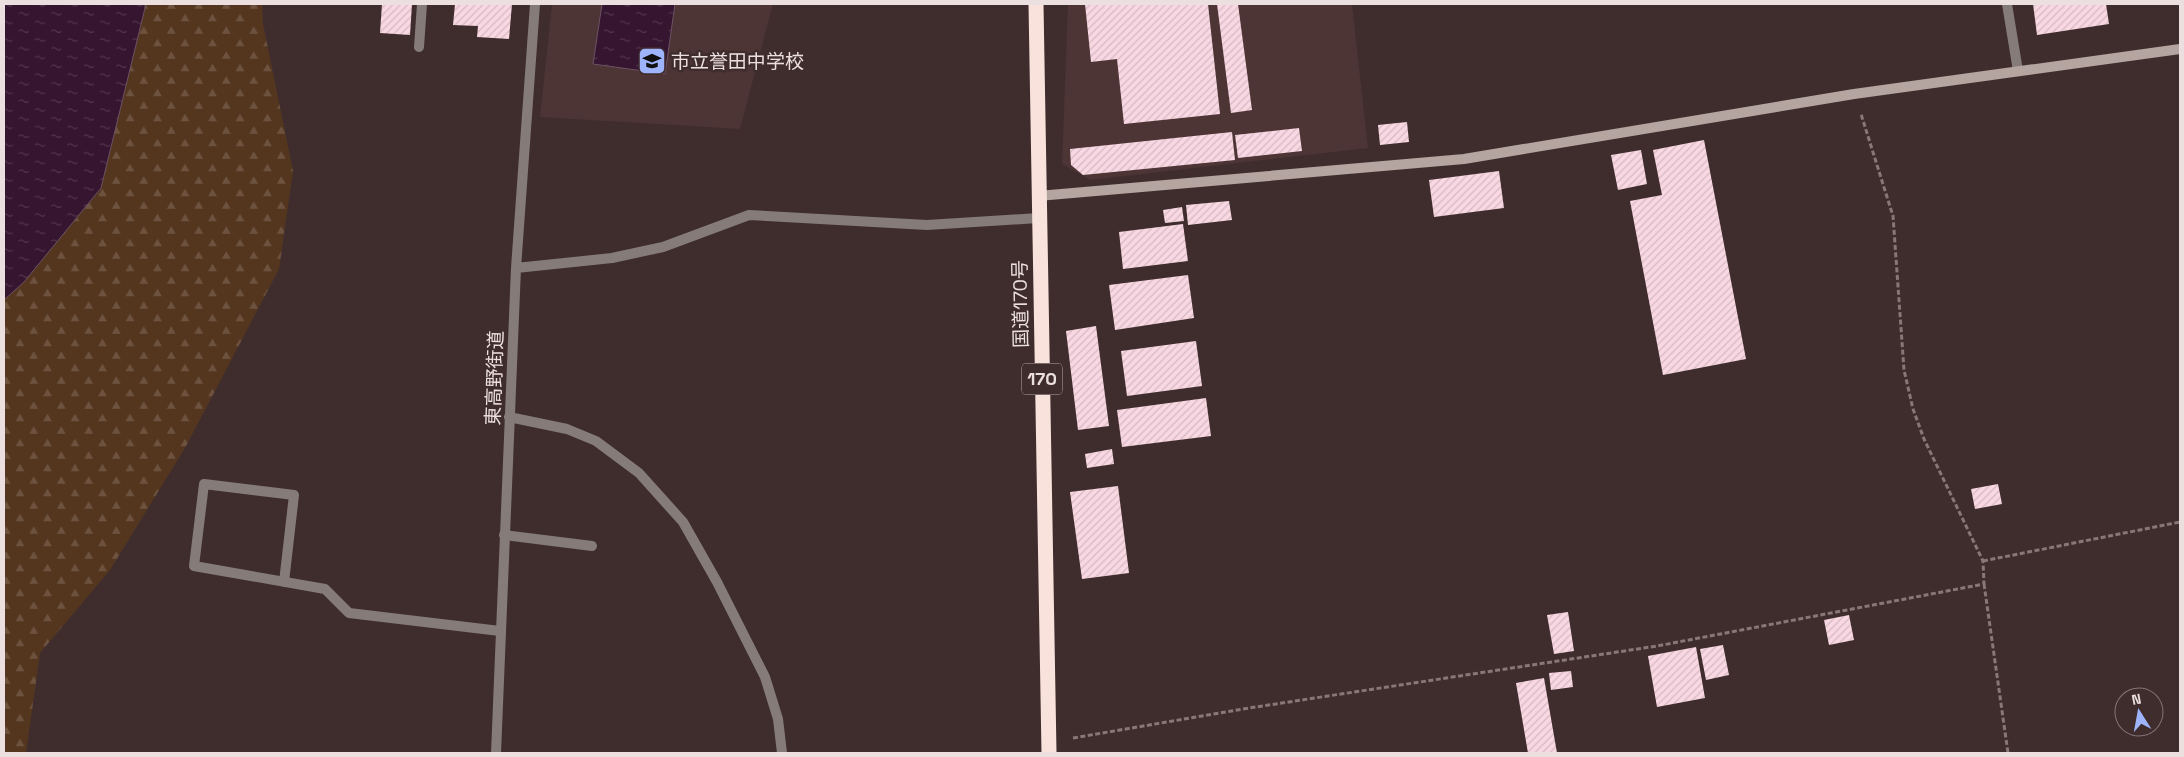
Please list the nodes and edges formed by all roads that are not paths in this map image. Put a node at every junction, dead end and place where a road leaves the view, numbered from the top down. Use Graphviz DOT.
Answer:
graph roads {
  1 [pos="422,4"];
  2 [pos="535,4"];
  3 [pos="1036,4"];
  4 [pos="2007,4"];
  5 [pos="419,47"];
  6 [pos="2180,49"];
  7 [pos="2018,72"];
  8 [pos="1038,196"];
  9 [pos="1038,218"];
  10 [pos="516,268"];
  11 [pos="510,417"];
  12 [pos="504,535"];
  13 [pos="592,546"];
  14 [pos="284,582"];
  15 [pos="500,631"];
  16 [pos="1049,747"];
  17 [pos="496,753"];
  18 [pos="782,753"];
  1 -- 5 [label="street"];
  2 -- 10 [label="street, 東高野街道"];
  3 -- 8 [label="highway, 国道170号 / 170"];
  4 -- 7 [label="street"];
  6 -- 7 [label="street"];
  7 -- 8 [label="street"];
  8 -- 9 [label="highway, 国道170号 / 170"];
  9 -- 10 [label="street"];
  9 -- 16 [label="highway, 国道170号 / 170"];
  10 -- 11 [label="street, 東高野街道"];
  11 -- 12 [label="street, 東高野街道"];
  11 -- 18 [label="street"];
  12 -- 13 [label="street"];
  12 -- 15 [label="street, 東高野街道"];
  14 -- 14 [label="street"];
  14 -- 15 [label="street"];
  15 -- 17 [label="street, 東高野街道"];
}
